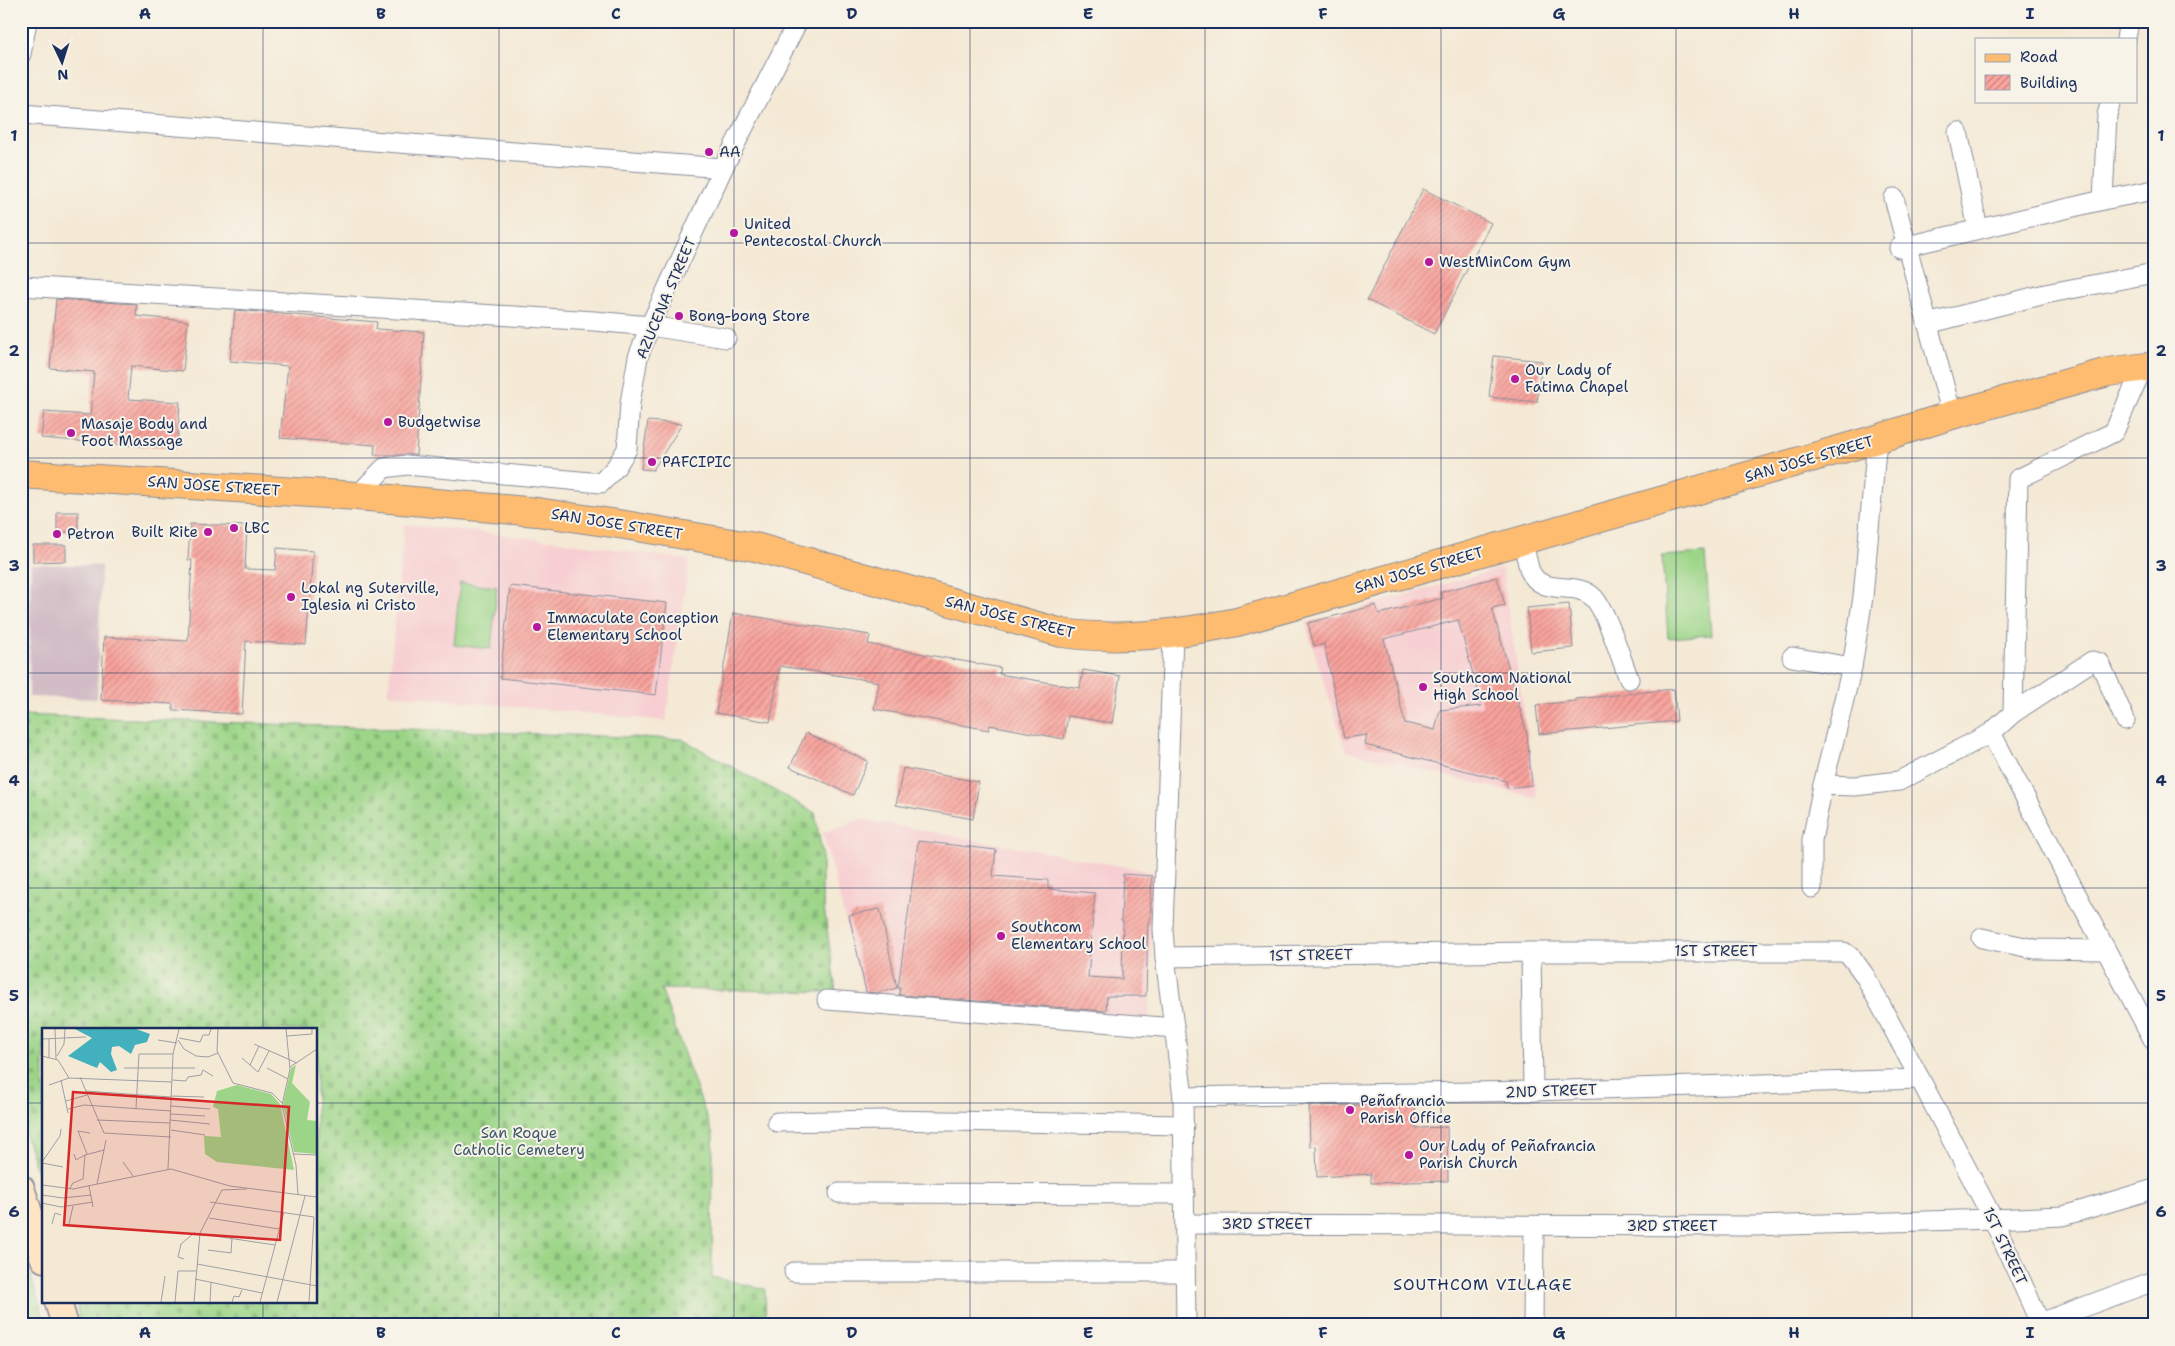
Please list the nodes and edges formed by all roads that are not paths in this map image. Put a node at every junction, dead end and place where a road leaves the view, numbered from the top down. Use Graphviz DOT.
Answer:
graph roads {
  1 [pos="27,21"];
  2 [pos="798,21"];
  3 [pos="2129,21"];
  4 [pos="2126,38"];
  5 [pos="21,54"];
  6 [pos="2111,102"];
  7 [pos="21,114"];
  8 [pos="1958,132"];
  9 [pos="724,168"];
  10 [pos="2154,190"];
  11 [pos="1894,198"];
  12 [pos="2102,200"];
  13 [pos="1978,229"];
  14 [pos="1903,248"];
  15 [pos="2154,273"];
  16 [pos="21,286"];
  17 [pos="1927,324"];
  18 [pos="650,326"];
  19 [pos="726,338"];
  20 [pos="2148,367"];
  21 [pos="1952,414"];
  22 [pos="1877,440"];
  23 [pos="21,474"];
  24 [pos="357,496"];
  25 [pos="1522,542"];
  26 [pos="1173,634"];
  27 [pos="1792,657"];
  28 [pos="1852,668"];
  29 [pos="1629,679"];
  30 [pos="2013,713"];
  31 [pos="2125,720"];
  32 [pos="1991,733"];
  33 [pos="1823,785"];
  34 [pos="1812,888"];
  35 [pos="1982,938"];
  36 [pos="2106,950"];
  37 [pos="1531,952"];
  38 [pos="1165,957"];
  39 [pos="827,1000"];
  40 [pos="1175,1028"];
  41 [pos="2154,1041"];
  42 [pos="1920,1079"];
  43 [pos="1533,1092"];
  44 [pos="1183,1097"];
  45 [pos="777,1122"];
  46 [pos="1184,1125"];
  47 [pos="21,1188"];
  48 [pos="2154,1189"];
  49 [pos="839,1193"];
  50 [pos="1185,1194"];
  51 [pos="1993,1219"];
  52 [pos="1185,1224"];
  53 [pos="1534,1226"];
  54 [pos="42,1253"];
  55 [pos="794,1272"];
  56 [pos="1185,1272"];
  57 [pos="2154,1281"];
  58 [pos="59,1304"];
  59 [pos="2041,1324"];
  60 [pos="65,1325"];
  61 [pos="1186,1325"];
  62 [pos="1533,1325"];
  1 -- 5 [label="street"];
  2 -- 9 [label="street, AZUCENA STREET"];
  3 -- 4 [label="street"];
  6 -- 12 [label="street"];
  7 -- 9 [label="street"];
  8 -- 13 [label="street"];
  9 -- 18 [label="street, AZUCENA STREET"];
  10 -- 12 [label="street"];
  11 -- 14 [label="street"];
  12 -- 13 [label="street"];
  13 -- 14 [label="street"];
  14 -- 17 [label="street"];
  15 -- 17 [label="street"];
  16 -- 18 [label="street"];
  17 -- 21 [label="street"];
  18 -- 19 [label="street"];
  18 -- 24 [label="street, AZUCENA STREET"];
  20 -- 21 [label="main road, SAN JOSE STREET"];
  20 -- 30 [label="street"];
  21 -- 22 [label="main road, SAN JOSE STREET"];
  22 -- 25 [label="main road, SAN JOSE STREET"];
  22 -- 28 [label="street"];
  23 -- 24 [label="main road, SAN JOSE STREET"];
  24 -- 26 [label="main road, SAN JOSE STREET"];
  25 -- 26 [label="main road, SAN JOSE STREET"];
  25 -- 29 [label="street"];
  26 -- 38 [label="street"];
  27 -- 28 [label="street"];
  28 -- 33 [label="street"];
  30 -- 31 [label="street"];
  30 -- 32 [label="street"];
  32 -- 33 [label="street"];
  32 -- 36 [label="street"];
  33 -- 34 [label="street"];
  35 -- 36 [label="street"];
  36 -- 41 [label="street"];
  37 -- 38 [label="street, 1ST STREET"];
  37 -- 42 [label="street, 1ST STREET"];
  37 -- 43 [label="street"];
  38 -- 40 [label="street"];
  39 -- 40 [label="street"];
  40 -- 44 [label="street"];
  42 -- 43 [label="street, 2ND STREET"];
  42 -- 51 [label="street, 1ST STREET"];
  43 -- 44 [label="street, 2ND STREET"];
  44 -- 46 [label="street"];
  45 -- 46 [label="street"];
  46 -- 50 [label="street"];
  47 -- 54 [label="main road"];
  48 -- 51 [label="street, 3RD STREET"];
  49 -- 50 [label="street"];
  50 -- 52 [label="street"];
  51 -- 53 [label="street, 3RD STREET"];
  51 -- 59 [label="street, 1ST STREET"];
  52 -- 53 [label="street, 3RD STREET"];
  52 -- 56 [label="street"];
  53 -- 62 [label="street"];
  55 -- 56 [label="street"];
  56 -- 61 [label="street"];
  57 -- 59 [label="street"];
  58 -- 60 [label="main road"];
}
